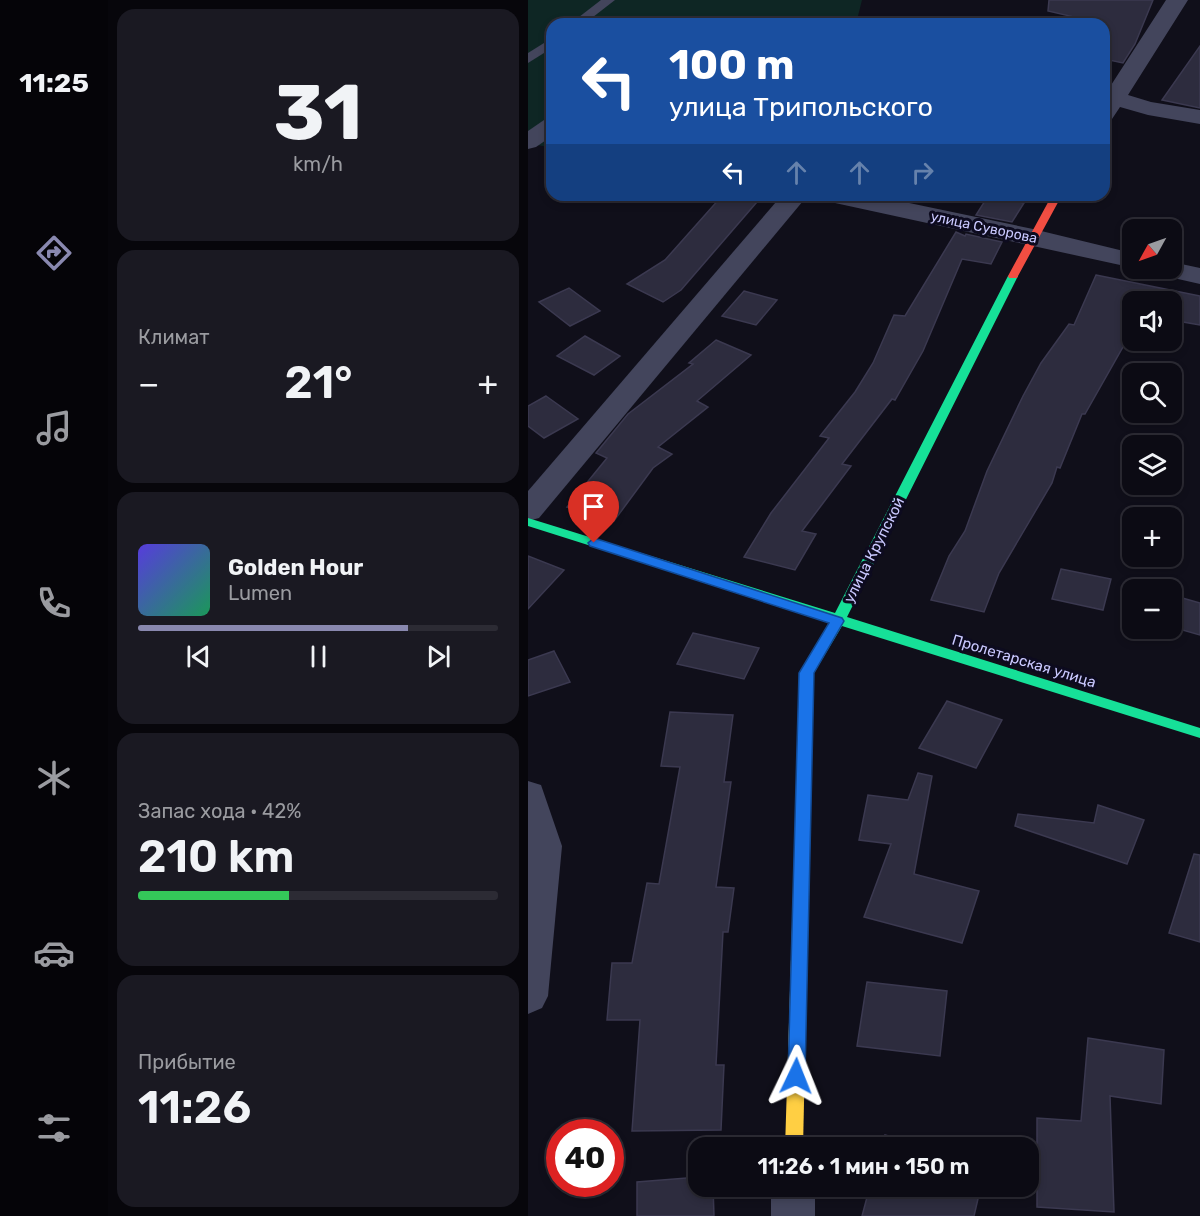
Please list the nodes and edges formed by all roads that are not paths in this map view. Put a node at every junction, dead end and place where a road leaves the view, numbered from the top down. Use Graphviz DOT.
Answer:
graph roads {
  1 [pos="609,0"];
  2 [pos="1177,0"];
  3 [pos="584,18"];
  4 [pos="546,46"];
  5 [pos="528,59"];
  6 [pos="1110,102"];
  7 [pos="1110,107"];
  8 [pos="1200,117"];
  9 [pos="546,129"];
  10 [pos="528,142"];
  11 [pos="790,201"];
  12 [pos="863,201"];
  13 [pos="1054,201"];
  14 [pos="1033,237"];
  15 [pos="1122,259"];
  16 [pos="1182,272"];
  17 [pos="1200,276"];
  18 [pos="528,511"];
  19 [pos="528,522"];
  20 [pos="838,621"];
  21 [pos="1200,733"];
  22 [pos="528,795"];
  23 [pos="528,996"];
  24 [pos="794,1137"];
  25 [pos="794,1197"];
  26 [pos="793,1216"];
  1 -- 3 [label="lane"];
  2 -- 6 [label="street"];
  4 -- 5 [label="lane"];
  7 -- 8 [label="street"];
  9 -- 10 [label="street"];
  11 -- 18 [label="street"];
  12 -- 14 [label="street, улица Суворова"];
  13 -- 14 [label="street, улица Крупской"];
  14 -- 15 [label="street, улица Суворова"];
  14 -- 20 [label="street, улица Крупской"];
  16 -- 17 [label="street"];
  19 -- 20 [label="street, Пролетарская улица"];
  20 -- 21 [label="street, Пролетарская улица"];
  20 -- 24 [label="street, улица Крупской"];
  22 -- 23 [label="street"];
  25 -- 26 [label="street"];
}
